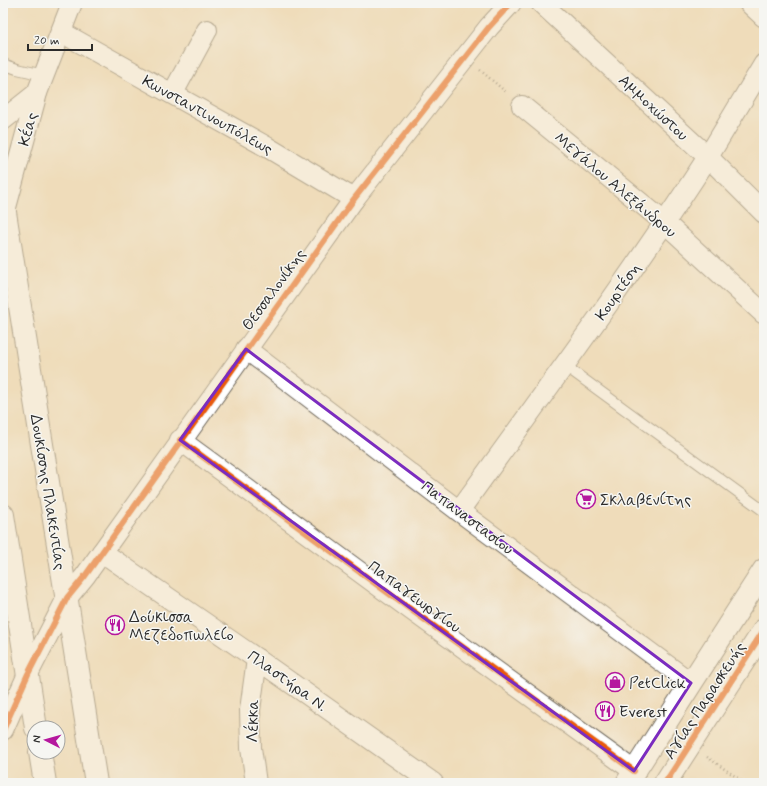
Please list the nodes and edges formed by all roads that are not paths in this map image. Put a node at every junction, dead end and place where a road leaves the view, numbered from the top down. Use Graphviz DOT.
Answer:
graph roads {
  1 [pos="72,3"];
  2 [pos="511,3"];
  3 [pos="541,3"];
  4 [pos="749,3"];
  5 [pos="764,17"];
  6 [pos="208,30"];
  7 [pos="61,32"];
  8 [pos="3,64"];
  9 [pos="764,64"];
  10 [pos="41,84"];
  11 [pos="173,93"];
  12 [pos="522,106"];
  13 [pos="3,120"];
  14 [pos="708,157"];
  15 [pos="354,199"];
  16 [pos="4,206"];
  17 [pos="764,213"];
  18 [pos="664,222"];
  19 [pos="764,314"];
  20 [pos="246,349"];
  21 [pos="564,365"];
  22 [pos="180,440"];
  23 [pos="459,511"];
  24 [pos="764,511"];
  25 [pos="3,515"];
  26 [pos="102,552"];
  27 [pos="764,570"];
  28 [pos="67,598"];
  29 [pos="764,630"];
  30 [pos="257,659"];
  31 [pos="28,674"];
  32 [pos="691,683"];
  33 [pos="35,720"];
  34 [pos="3,730"];
  35 [pos="41,760"];
  36 [pos="631,777"];
  37 [pos="45,783"];
  38 [pos="96,783"];
  39 [pos="256,783"];
  40 [pos="433,783"];
  41 [pos="666,783"];
  1 -- 7 [label="street, Κέας"];
  2 -- 15 [label="street, Θεσσαλονίκης"];
  3 -- 14 [label="street, Αμμοχώστου"];
  4 -- 5 [label="street"];
  6 -- 11 [label="street"];
  7 -- 10 [label="street, Κέας"];
  7 -- 11 [label="street, Κωνσταντινουπόλεως"];
  8 -- 10 [label="lane"];
  9 -- 14 [label="street, Κουρτέση"];
  10 -- 13 [label="street, Κέας"];
  10 -- 16 [label="street, Κέας"];
  11 -- 15 [label="street, Κωνσταντινουπόλεως"];
  12 -- 18 [label="street, Μεγάλου Αλεξάνδρου"];
  14 -- 17 [label="street, Αμμοχώστου"];
  14 -- 18 [label="street, Κουρτέση"];
  15 -- 20 [label="street, Θεσσαλονίκης"];
  16 -- 28 [label="main road, Δουκίσσης Πλακεντίας"];
  18 -- 19 [label="street, Μεγάλου Αλεξάνδρου"];
  18 -- 21 [label="street, Κουρτέση"];
  20 -- 22 [label="street, Θεσσαλονίκης"];
  20 -- 23 [label="street, Παπαναστασίου"];
  21 -- 23 [label="street, Κουρτέση"];
  21 -- 24 [label="lane"];
  22 -- 26 [label="street, Θεσσαλονίκης"];
  22 -- 36 [label="street, Παπαγεωργίου"];
  23 -- 32 [label="street, Παπαναστασίου"];
  25 -- 31 [label="main road"];
  26 -- 28 [label="street, Θεσσαλονίκης"];
  26 -- 30 [label="street, Πλαστήρα Ν."];
  27 -- 32 [label="main road, Αγίας Παρασκευής"];
  28 -- 31 [label="street, Θεσσαλονίκης"];
  28 -- 38 [label="main road, Δουκίσσης Πλακεντίας"];
  29 -- 41 [label="main road, Αγίας Παρασκευής"];
  30 -- 39 [label="street, Λέκκα"];
  30 -- 40 [label="street, Πλαστήρα Ν."];
  31 -- 33 [label="main road"];
  31 -- 34 [label="street, Θεσσαλονίκης"];
  32 -- 36 [label="main road, Αγίας Παρασκευής"];
  35 -- 37 [label="main road"];
}
